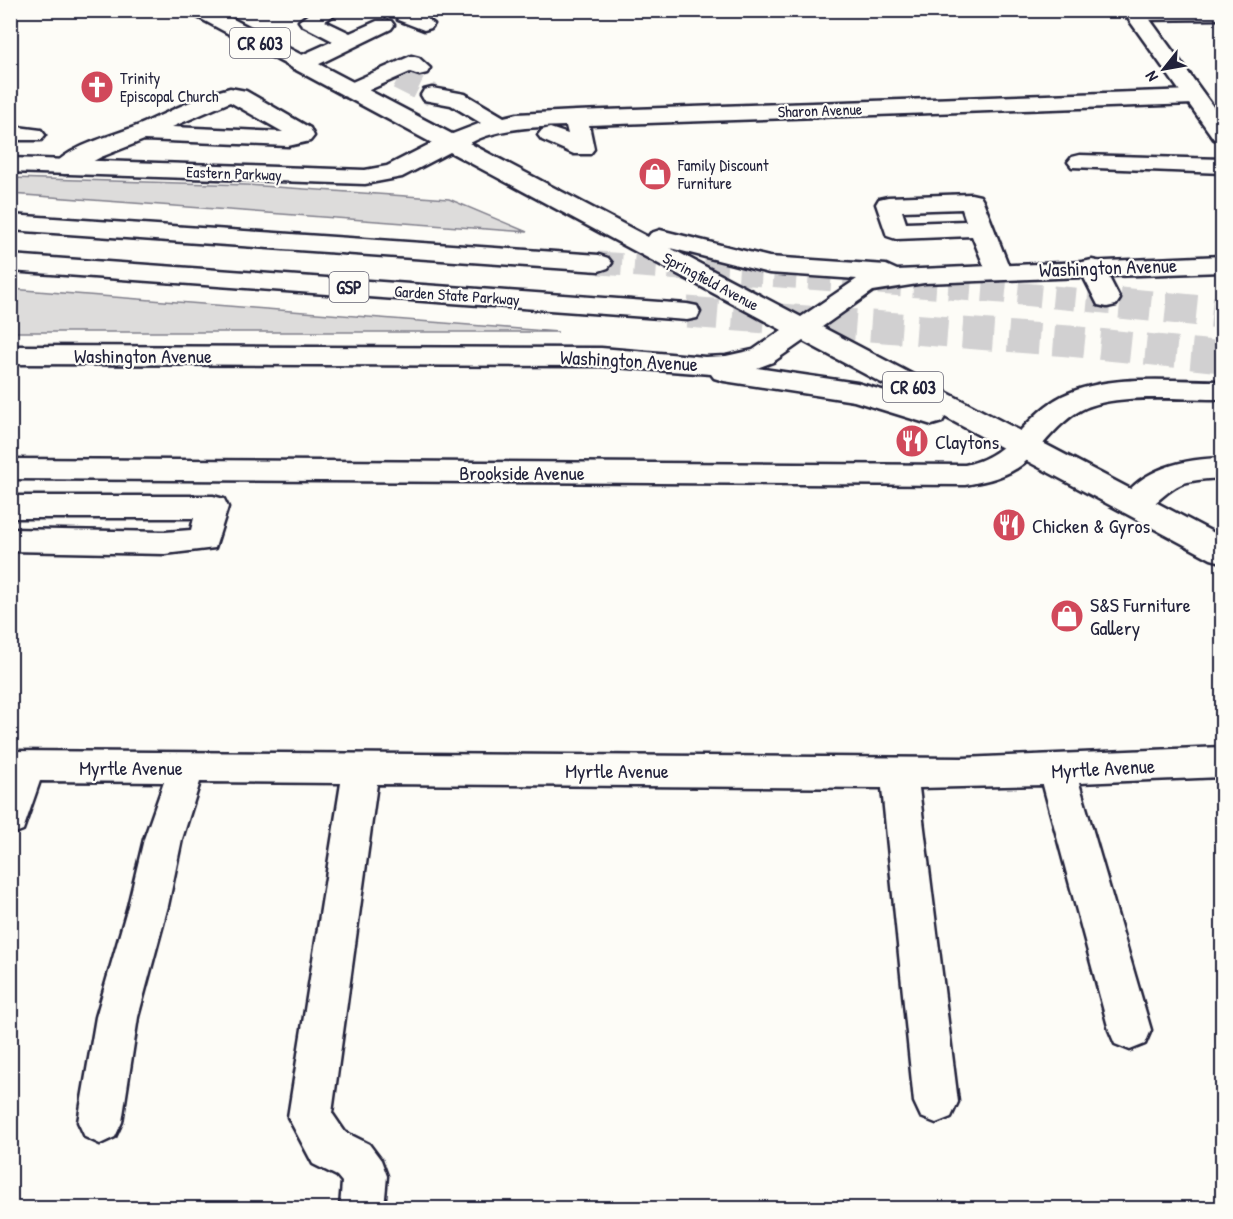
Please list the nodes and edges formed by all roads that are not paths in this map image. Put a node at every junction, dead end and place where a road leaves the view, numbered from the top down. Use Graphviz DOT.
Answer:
graph roads {
  1 [pos="199,10"];
  2 [pos="332,10"];
  3 [pos="405,10"];
  4 [pos="1133,12"];
  5 [pos="1222,13"];
  6 [pos="424,24"];
  7 [pos="384,25"];
  8 [pos="349,41"];
  9 [pos="301,64"];
  10 [pos="351,91"];
  11 [pos="1194,98"];
  12 [pos="576,118"];
  13 [pos="499,124"];
  14 [pos="140,133"];
  15 [pos="1222,134"];
  16 [pos="550,135"];
  17 [pos="252,138"];
  18 [pos="450,143"];
  19 [pos="1080,162"];
  20 [pos="10,165"];
  21 [pos="1222,166"];
  22 [pos="65,167"];
  23 [pos="242,174"];
  24 [pos="586,215"];
  25 [pos="10,222"];
  26 [pos="981,228"];
  27 [pos="10,263"];
  28 [pos="598,263"];
  29 [pos="1222,264"];
  30 [pos="1092,268"];
  31 [pos="998,272"];
  32 [pos="924,275"];
  33 [pos="1107,299"];
  34 [pos="687,312"];
  35 [pos="801,328"];
  36 [pos="10,355"];
  37 [pos="660,362"];
  38 [pos="1222,390"];
  39 [pos="1024,446"];
  40 [pos="1222,468"];
  41 [pos="10,469"];
  42 [pos="1134,504"];
  43 [pos="10,507"];
  44 [pos="10,540"];
  45 [pos="1222,550"];
  46 [pos="1222,762"];
  47 [pos="18,766"];
  48 [pos="187,767"];
  49 [pos="361,768"];
  50 [pos="1057,770"];
  51 [pos="899,772"];
  52 [pos="10,819"];
  53 [pos="1130,1030"];
  54 [pos="936,1102"];
  55 [pos="100,1122"];
  56 [pos="362,1209"];
  1 -- 9 [label="main road, Springfield Avenue / CR 603"];
  2 -- 8 [label="main road"];
  3 -- 6 [label="main road"];
  4 -- 5 [label="main road"];
  4 -- 11 [label="main road"];
  7 -- 8 [label="main road"];
  8 -- 9 [label="main road"];
  9 -- 10 [label="main road, Springfield Avenue / CR 603"];
  10 -- 13 [label="main road"];
  10 -- 18 [label="main road, Springfield Avenue / CR 603"];
  11 -- 12 [label="main road, Sharon Avenue"];
  11 -- 15 [label="main road"];
  12 -- 13 [label="main road, Sharon Avenue"];
  12 -- 16 [label="main road"];
  13 -- 18 [label="main road, Sharon Avenue"];
  14 -- 17 [label="main road"];
  14 -- 17 [label="main road"];
  14 -- 22 [label="main road"];
  17 -- 23 [label="main road"];
  18 -- 23 [label="main road, Eastern Parkway"];
  18 -- 24 [label="main road, Springfield Avenue / CR 603"];
  19 -- 21 [label="main road"];
  20 -- 22 [label="main road, Eastern Parkway"];
  22 -- 23 [label="main road, Eastern Parkway"];
  24 -- 32 [label="main road"];
  24 -- 35 [label="main road, Springfield Avenue / CR 603"];
  25 -- 28 [label="main road, GSP"];
  26 -- 31 [label="main road"];
  27 -- 34 [label="main road, Garden State Parkway / GSP"];
  29 -- 30 [label="main road, Washington Avenue"];
  30 -- 31 [label="main road, Washington Avenue"];
  30 -- 33 [label="main road"];
  31 -- 32 [label="main road, Washington Avenue"];
  32 -- 35 [label="main road, Washington Avenue"];
  35 -- 37 [label="main road, Washington Avenue"];
  35 -- 39 [label="main road, Springfield Avenue / CR 603"];
  36 -- 37 [label="main road, Washington Avenue"];
  37 -- 39 [label="main road"];
  38 -- 39 [label="main road, Brookside Avenue"];
  39 -- 41 [label="main road, Brookside Avenue"];
  39 -- 42 [label="main road, Springfield Avenue / CR 603"];
  40 -- 42 [label="main road"];
  42 -- 45 [label="main road, Springfield Avenue / CR 603"];
  43 -- 44 [label="main road"];
  46 -- 50 [label="main road, Myrtle Avenue"];
  47 -- 48 [label="main road, Myrtle Avenue"];
  47 -- 52 [label="main road"];
  48 -- 49 [label="main road, Myrtle Avenue"];
  48 -- 55 [label="main road"];
  49 -- 51 [label="main road, Myrtle Avenue"];
  49 -- 56 [label="main road"];
  50 -- 51 [label="main road, Myrtle Avenue"];
  50 -- 53 [label="main road"];
  51 -- 54 [label="main road"];
}
